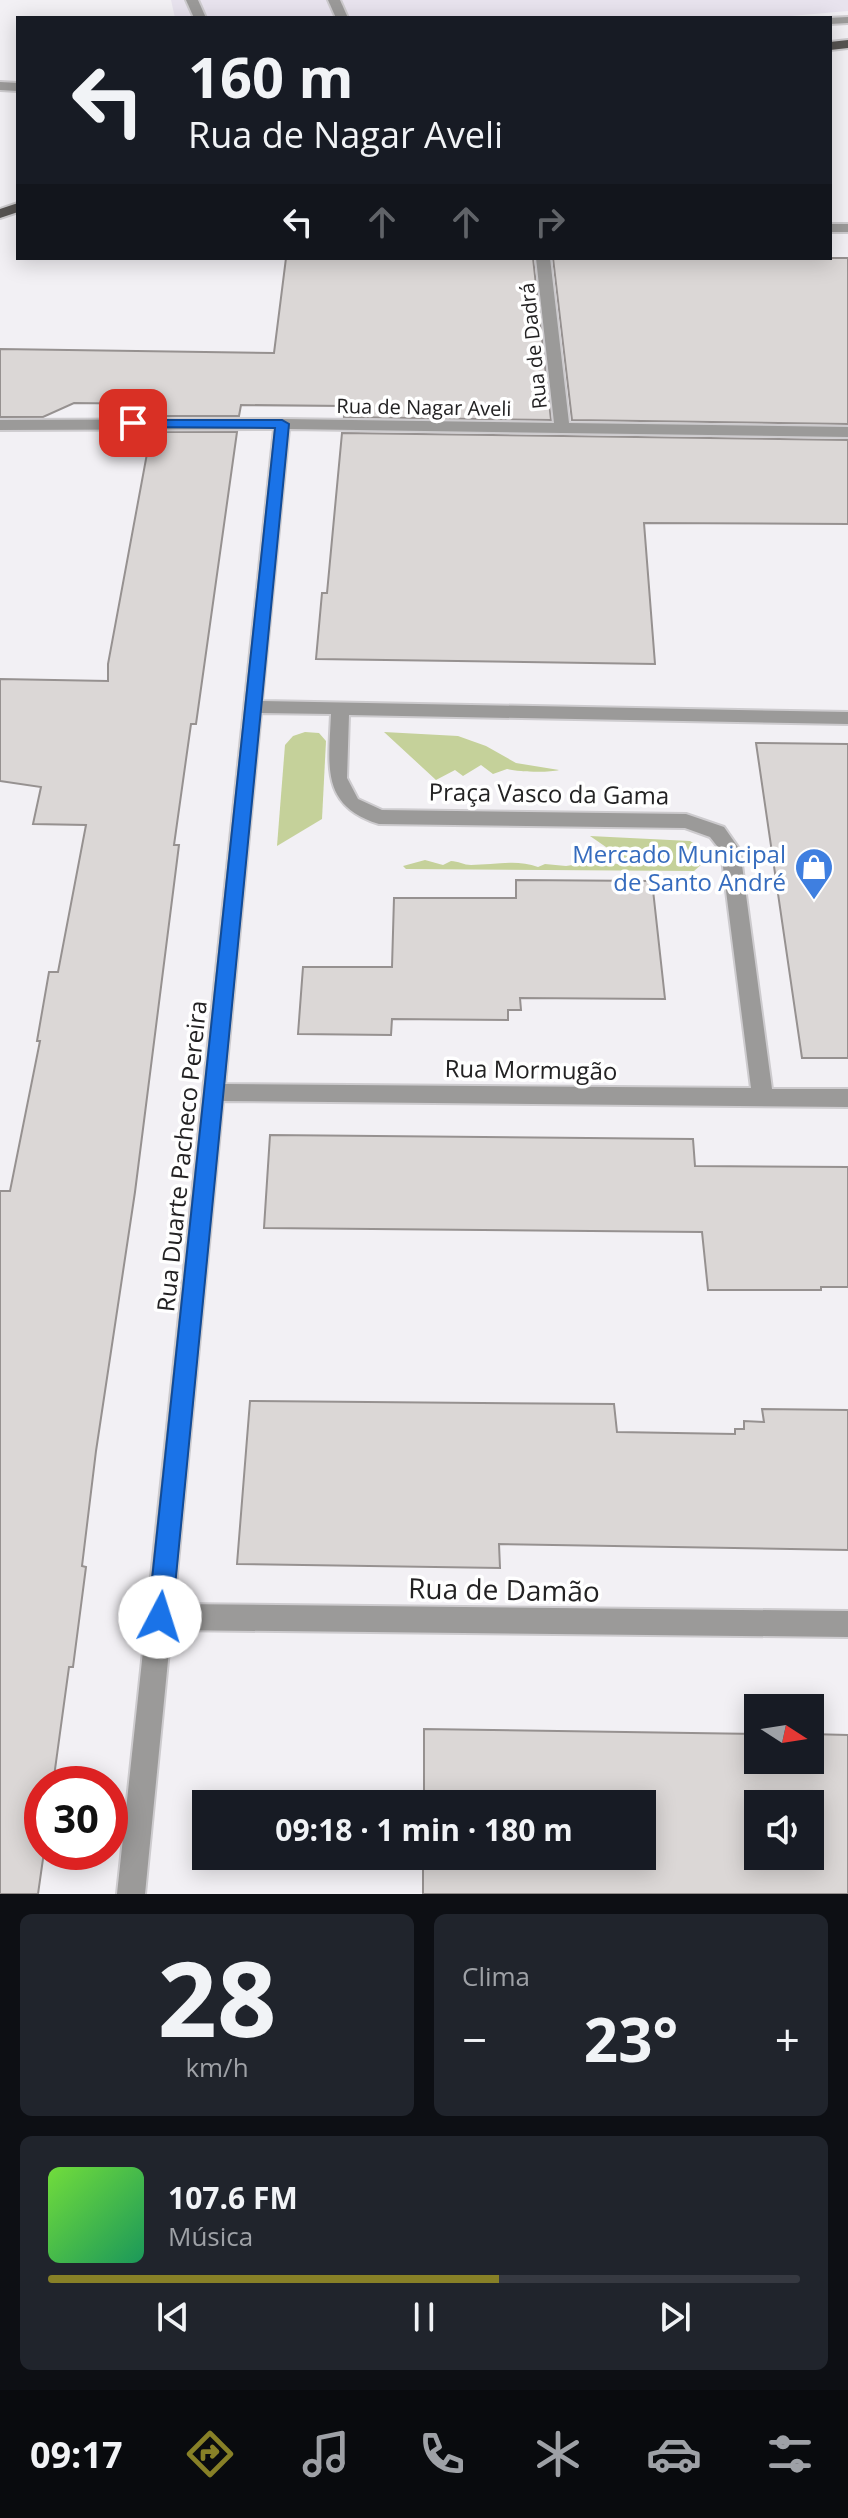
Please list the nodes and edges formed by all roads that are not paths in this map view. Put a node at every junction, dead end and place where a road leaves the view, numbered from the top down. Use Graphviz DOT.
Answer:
graph roads {
  1 [pos="543,260"];
  2 [pos="282,424"];
  3 [pos="0,425"];
  4 [pos="562,429"];
  5 [pos="848,432"];
  6 [pos="254,707"];
  7 [pos="340,709"];
  8 [pos="848,718"];
  9 [pos="213,1092"];
  10 [pos="763,1098"];
  11 [pos="848,1098"];
  12 [pos="160,1617"];
  13 [pos="848,1624"];
  14 [pos="131,1894"];
  1 -- 4 [label="street, Rua de Dadrá"];
  2 -- 3 [label="street, Rua de Nagar Aveli"];
  2 -- 4 [label="street, Rua de Nagar Aveli"];
  2 -- 6 [label="street, Rua Duarte Pacheco Pereira"];
  4 -- 5 [label="street, Rua de Nagar Aveli"];
  6 -- 7 [label="street"];
  6 -- 9 [label="street, Rua Duarte Pacheco Pereira"];
  7 -- 8 [label="street"];
  7 -- 10 [label="street, Praça Vasco da Gama"];
  9 -- 10 [label="street, Rua Mormugão"];
  9 -- 12 [label="street, Rua Duarte Pacheco Pereira"];
  10 -- 11 [label="street, Rua Mormugão"];
  12 -- 13 [label="street, Rua de Damão"];
  12 -- 14 [label="street, Rua Duarte Pacheco Pereira"];
}
